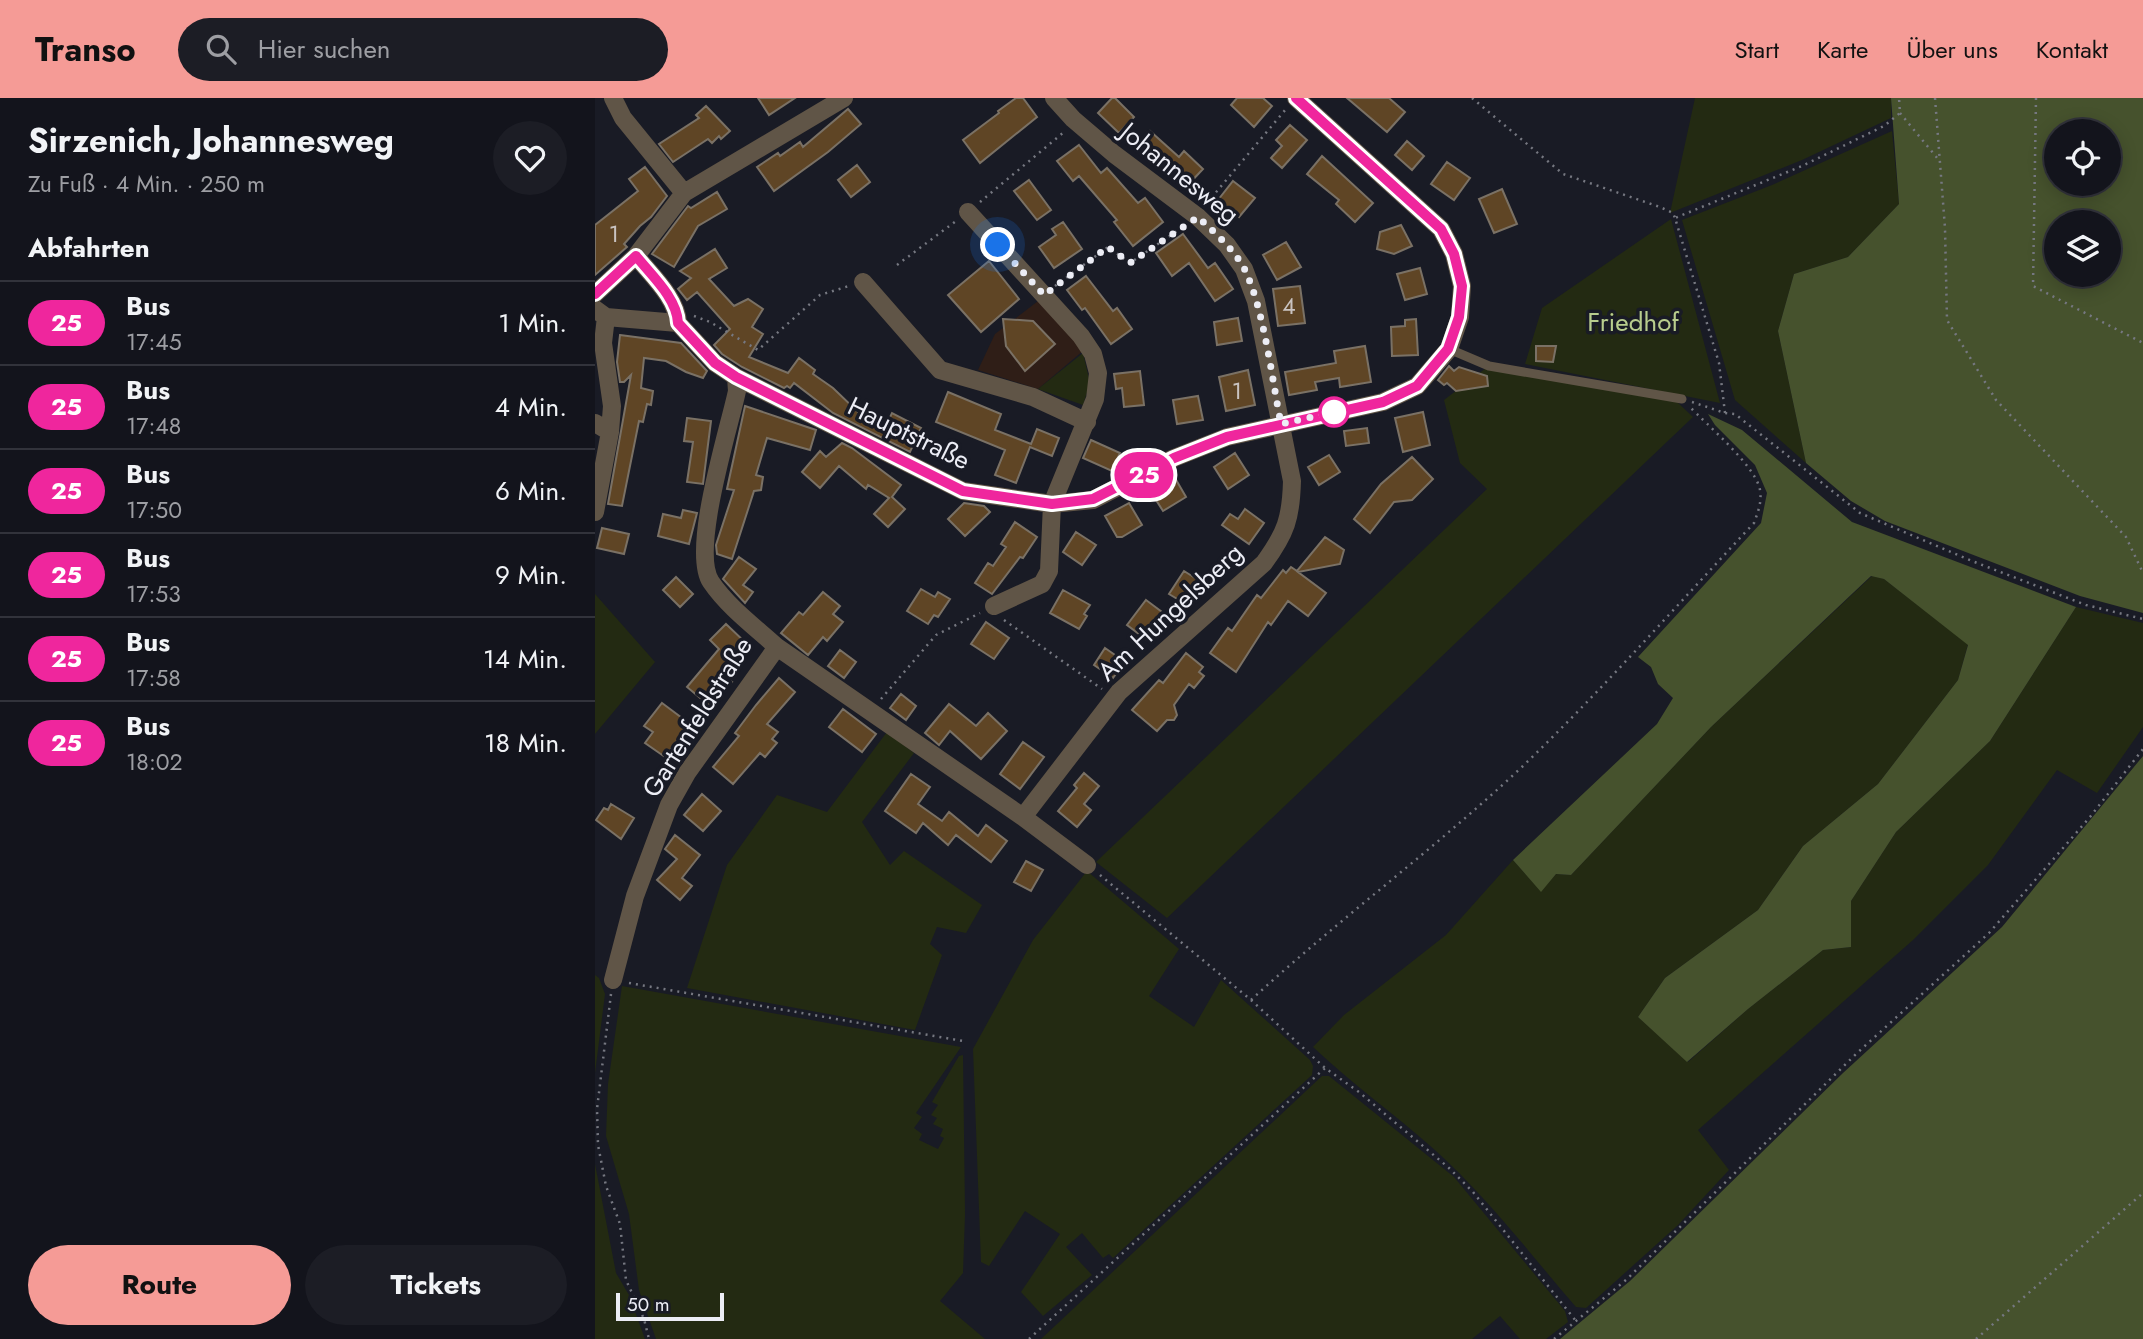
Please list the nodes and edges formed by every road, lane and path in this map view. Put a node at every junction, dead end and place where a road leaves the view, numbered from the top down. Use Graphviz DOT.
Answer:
graph roads {
  1 [pos="614,98"];
  2 [pos="844,98"];
  3 [pos="1054,98"];
  4 [pos="1472,98"];
  5 [pos="1899,98"];
  6 [pos="1935,98"];
  7 [pos="2036,98"];
  8 [pos="1291,103"];
  9 [pos="1900,113"];
  10 [pos="1073,119"];
  11 [pos="1940,160"];
  12 [pos="684,193"];
  13 [pos="968,212"];
  14 [pos="1197,217"];
  15 [pos="1675,218"];
  16 [pos="636,256"];
  17 [pos="897,265"];
  18 [pos="863,282"];
  19 [pos="595,294"];
  20 [pos="1044,295"];
  21 [pos="600,313"];
  22 [pos="696,316"];
  23 [pos="678,323"];
  24 [pos="2143,343"];
  25 [pos="1448,349"];
  26 [pos="736,377"];
  27 [pos="1682,398"];
  28 [pos="1725,413"];
  29 [pos="1087,422"];
  30 [pos="1281,424"];
  31 [pos="603,427"];
  32 [pos="1052,504"];
  33 [pos="595,512"];
  34 [pos="2143,573"];
  35 [pos="994,611"];
  36 [pos="2143,619"];
  37 [pos="777,648"];
  38 [pos="1115,698"];
  39 [pos="870,712"];
  40 [pos="2143,749"];
  41 [pos="1023,817"];
  42 [pos="1087,865"];
  43 [pos="613,980"];
  44 [pos="1251,1000"];
  45 [pos="963,1041"];
  46 [pos="1325,1068"];
  47 [pos="2143,1193"];
  48 [pos="1576,1321"];
  49 [pos="649,1339"];
  50 [pos="1029,1339"];
  51 [pos="1554,1339"];
  52 [pos="1976,1339"];
  1 -- 12 [label="street"];
  2 -- 12 [label="street"];
  3 -- 10 [label="street, Johannesweg"];
  4 -- 15 [label="path"];
  5 -- 9 [label="path"];
  6 -- 11 [label="path"];
  7 -- 24 [label="path"];
  8 -- 14 [label="path"];
  8 -- 25 [label="street"];
  9 -- 11 [label="path"];
  9 -- 15 [label="path"];
  10 -- 13 [label="path"];
  10 -- 14 [label="street, Johannesweg"];
  11 -- 34 [label="path"];
  12 -- 16 [label="street"];
  13 -- 17 [label="path"];
  13 -- 20 [label="street"];
  14 -- 20 [label="path"];
  14 -- 30 [label="street, Johannesweg"];
  15 -- 28 [label="path"];
  16 -- 19 [label="street"];
  16 -- 23 [label="street, Hauptstraße"];
  18 -- 22 [label="path"];
  18 -- 29 [label="street"];
  20 -- 29 [label="street"];
  21 -- 23 [label="street"];
  21 -- 31 [label="street"];
  23 -- 26 [label="street, Hauptstraße"];
  25 -- 27 [label="lane"];
  25 -- 30 [label="street, Hauptstraße"];
  26 -- 32 [label="street, Hauptstraße"];
  26 -- 37 [label="street, Gartenfeldstraße"];
  27 -- 28 [label="path"];
  27 -- 44 [label="path"];
  28 -- 36 [label="path"];
  29 -- 32 [label="street"];
  30 -- 32 [label="street, Hauptstraße"];
  30 -- 38 [label="street, Am Hungelsberg"];
  31 -- 33 [label="street"];
  32 -- 35 [label="street"];
  35 -- 38 [label="path"];
  35 -- 39 [label="path"];
  37 -- 39 [label="street"];
  37 -- 43 [label="street, Gartenfeldstraße"];
  38 -- 41 [label="street, Am Hungelsberg"];
  39 -- 41 [label="street"];
  40 -- 48 [label="path"];
  41 -- 42 [label="street"];
  42 -- 44 [label="path"];
  43 -- 45 [label="path"];
  43 -- 49 [label="path"];
  44 -- 46 [label="path"];
  46 -- 48 [label="path"];
  46 -- 50 [label="path"];
  47 -- 52 [label="path"];
  48 -- 51 [label="path"];
}
